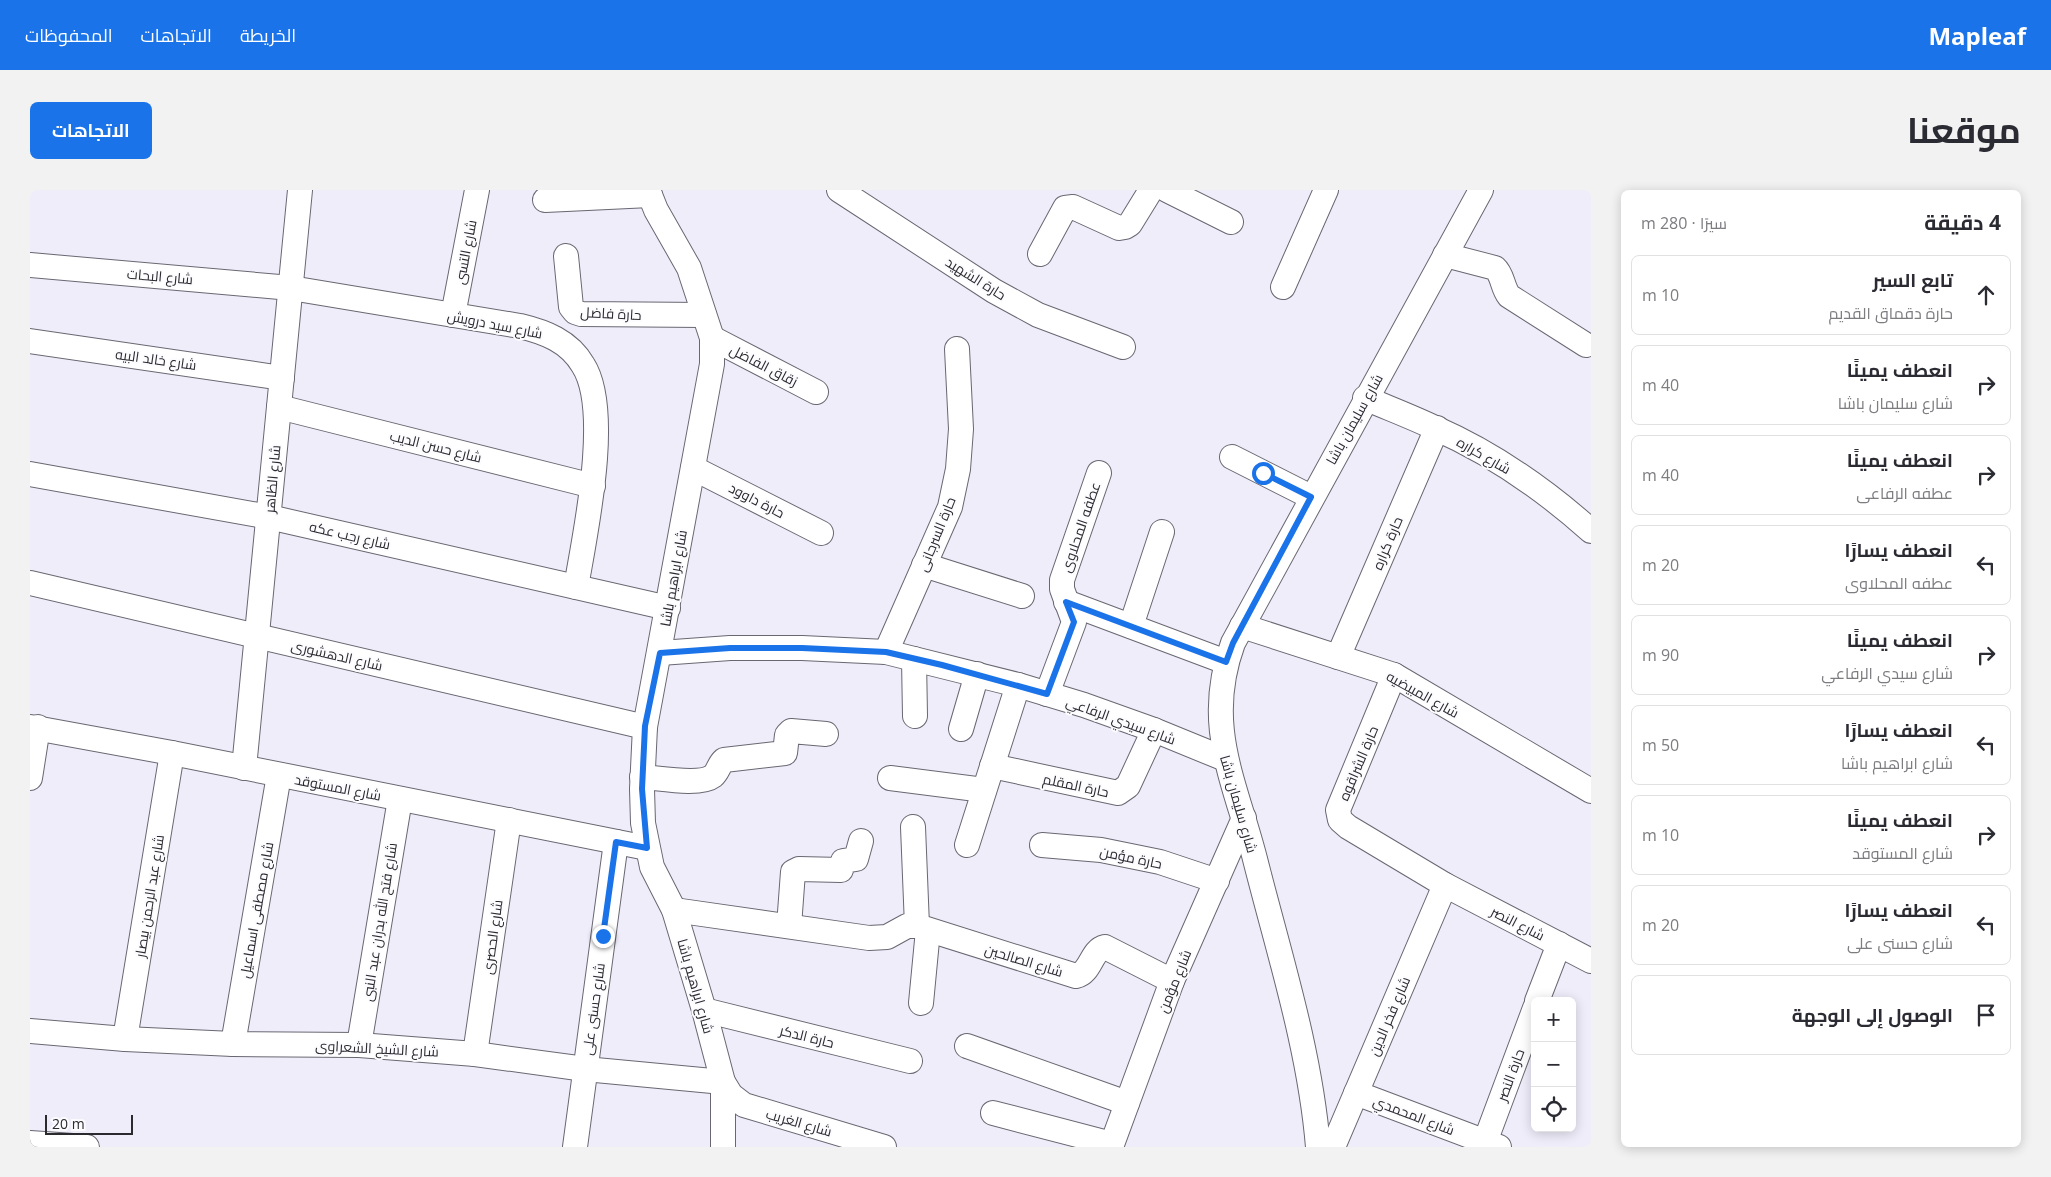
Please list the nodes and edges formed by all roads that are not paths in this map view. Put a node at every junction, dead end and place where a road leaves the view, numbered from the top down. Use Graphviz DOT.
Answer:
graph roads {
  1 [pos="300,190"];
  2 [pos="477,190"];
  3 [pos="839,190"];
  4 [pos="1152,190"];
  5 [pos="1167,190"];
  6 [pos="1326,190"];
  7 [pos="1481,190"];
  8 [pos="649,192"];
  9 [pos="545,200"];
  10 [pos="1230,222"];
  11 [pos="1040,254"];
  12 [pos="1445,255"];
  13 [pos="566,256"];
  14 [pos="30,264"];
  15 [pos="1283,287"];
  16 [pos="291,288"];
  17 [pos="452,315"];
  18 [pos="704,315"];
  19 [pos="712,338"];
  20 [pos="30,341"];
  21 [pos="1586,345"];
  22 [pos="1123,347"];
  23 [pos="957,349"];
  24 [pos="282,378"];
  25 [pos="816,392"];
  26 [pos="1365,398"];
  27 [pos="279,407"];
  28 [pos="1437,428"];
  29 [pos="1232,457"];
  30 [pos="693,468"];
  31 [pos="1099,473"];
  32 [pos="30,474"];
  33 [pos="593,486"];
  34 [pos="1311,497"];
  35 [pos="269,516"];
  36 [pos="1591,531"];
  37 [pos="1162,532"];
  38 [pos="821,533"];
  39 [pos="924,565"];
  40 [pos="30,583"];
  41 [pos="576,587"];
  42 [pos="1022,596"];
  43 [pos="1066,602"];
  44 [pos="668,608"];
  45 [pos="1130,626"];
  46 [pos="1242,626"];
  47 [pos="258,636"];
  48 [pos="886,652"];
  49 [pos="660,653"];
  50 [pos="1338,657"];
  51 [pos="914,659"];
  52 [pos="1226,662"];
  53 [pos="976,674"];
  54 [pos="1394,676"];
  55 [pos="1018,685"];
  56 [pos="1047,694"];
  57 [pos="915,716"];
  58 [pos="645,726"];
  59 [pos="34,727"];
  60 [pos="961,729"];
  61 [pos="1154,730"];
  62 [pos="826,734"];
  63 [pos="172,752"];
  64 [pos="1225,759"];
  65 [pos="992,766"];
  66 [pos="244,768"];
  67 [pos="279,775"];
  68 [pos="642,777"];
  69 [pos="30,778"];
  70 [pos="890,778"];
  71 [pos="984,790"];
  72 [pos="1591,790"];
  73 [pos="400,799"];
  74 [pos="1244,818"];
  75 [pos="509,820"];
  76 [pos="913,827"];
  77 [pos="861,841"];
  78 [pos="616,842"];
  79 [pos="967,844"];
  80 [pos="1042,845"];
  81 [pos="647,848"];
  82 [pos="1217,881"];
  83 [pos="1445,884"];
  84 [pos="674,910"];
  85 [pos="790,926"];
  86 [pos="923,928"];
  87 [pos="1559,944"];
  88 [pos="1591,961"];
  89 [pos="1172,981"];
  90 [pos="1539,997"];
  91 [pos="921,1004"];
  92 [pos="704,1010"];
  93 [pos="1531,1021"];
  94 [pos="30,1031"];
  95 [pos="125,1039"];
  96 [pos="233,1044"];
  97 [pos="359,1045"];
  98 [pos="967,1046"];
  99 [pos="475,1054"];
  100 [pos="910,1061"];
  101 [pos="585,1069"];
  102 [pos="723,1082"];
  103 [pos="1356,1093"];
  104 [pos="1127,1103"];
  105 [pos="993,1113"];
  106 [pos="844,1141"];
  107 [pos="30,1142"];
  108 [pos="1492,1144"];
  109 [pos="1112,1145"];
  110 [pos="88,1147"];
  111 [pos="576,1147"];
  112 [pos="724,1147"];
  113 [pos="884,1147"];
  114 [pos="1318,1147"];
  115 [pos="1333,1147"];
  1 -- 16 [label="street, شارع الظاهر"];
  2 -- 17 [label="street, شارع التسى"];
  3 -- 22 [label="street, حارة الشهيد"];
  4 -- 11 [label="street"];
  5 -- 10 [label="street"];
  6 -- 15 [label="street"];
  7 -- 12 [label="street, شارع سليمان باشا"];
  8 -- 9 [label="street"];
  8 -- 18 [label="street, شارع ابراهيم باشا"];
  12 -- 21 [label="street"];
  12 -- 26 [label="street, شارع سليمان باشا"];
  13 -- 18 [label="street, حارة فاضل"];
  14 -- 16 [label="street, شارع البحات"];
  16 -- 17 [label="street, شارع سيد درويش"];
  16 -- 24 [label="street, شارع الظاهر"];
  17 -- 33 [label="street, شارع سيد درويش"];
  18 -- 19 [label="street, شارع ابراهيم باشا"];
  19 -- 25 [label="street, زقاق الفاضل"];
  19 -- 30 [label="street, شارع ابراهيم باشا"];
  20 -- 24 [label="street, شارع خالد البيه"];
  23 -- 39 [label="street, حارة السرجانى"];
  24 -- 27 [label="street, شارع الظاهر"];
  26 -- 28 [label="street, شارع كراره"];
  26 -- 34 [label="street, شارع سليمان باشا"];
  27 -- 33 [label="street, شارع حسن الديب"];
  27 -- 35 [label="street, شارع الظاهر"];
  28 -- 36 [label="street, شارع كراره"];
  28 -- 50 [label="street, حارة كراره"];
  29 -- 34 [label="street"];
  30 -- 38 [label="street, حارة داوود"];
  30 -- 44 [label="street, شارع ابراهيم باشا"];
  31 -- 43 [label="street, عطفه المحلاوى"];
  32 -- 35 [label="street, شارع رجب عكه"];
  33 -- 41 [label="street, شارع سيد درويش"];
  34 -- 46 [label="street, شارع سليمان باشا"];
  35 -- 41 [label="street, شارع رجب عكه"];
  35 -- 47 [label="street, شارع الظاهر"];
  37 -- 45 [label="street"];
  39 -- 42 [label="street"];
  39 -- 48 [label="street, حارة السرجانى"];
  40 -- 47 [label="street, شارع الدهشورى"];
  41 -- 44 [label="street, شارع رجب عكه"];
  43 -- 45 [label="street"];
  43 -- 56 [label="street, عطفه المحلاوى"];
  44 -- 49 [label="street, شارع ابراهيم باشا"];
  45 -- 52 [label="street"];
  46 -- 50 [label="street, شارع المبيضيه"];
  46 -- 52 [label="street, شارع سليمان باشا"];
  47 -- 58 [label="street, شارع الدهشورى"];
  47 -- 66 [label="street, شارع الظاهر"];
  48 -- 49 [label="street, شارع سيدي الرفاعي"];
  48 -- 51 [label="street, شارع سيدي الرفاعي"];
  49 -- 58 [label="street, شارع ابراهيم باشا"];
  50 -- 54 [label="street, شارع المبيضيه"];
  51 -- 53 [label="street, شارع سيدي الرفاعي"];
  51 -- 57 [label="street"];
  52 -- 64 [label="street, شارع سليمان باشا"];
  53 -- 55 [label="street, شارع سيدي الرفاعي"];
  53 -- 60 [label="street"];
  54 -- 72 [label="street, شارع المبيضيه"];
  54 -- 83 [label="street, حارة الشراقوه"];
  55 -- 56 [label="street, شارع سيدي الرفاعي"];
  55 -- 65 [label="street"];
  56 -- 61 [label="street, شارع سيدي الرفاعي"];
  58 -- 68 [label="street, شارع ابراهيم باشا"];
  59 -- 63 [label="street, شارع المستوقد"];
  59 -- 69 [label="street"];
  61 -- 64 [label="street, شارع سيدي الرفاعي"];
  61 -- 65 [label="street, حارة المقلم"];
  62 -- 68 [label="street"];
  63 -- 66 [label="street, شارع المستوقد"];
  63 -- 95 [label="street, شارع عبد الرحمن بيصار"];
  64 -- 74 [label="street, شارع سليمان باشا"];
  65 -- 71 [label="street"];
  66 -- 67 [label="street, شارع المستوقد"];
  67 -- 73 [label="street, شارع المستوقد"];
  67 -- 96 [label="street, شارع مصطفى اسماعيل"];
  68 -- 81 [label="street, شارع ابراهيم باشا"];
  70 -- 71 [label="street"];
  71 -- 79 [label="street"];
  73 -- 75 [label="street, شارع المستوقد"];
  73 -- 97 [label="street, شارع فتح الله بدران عبد النبى"];
  74 -- 82 [label="street, شارع مؤمن"];
  74 -- 114 [label="street, شارع سليمان باشا"];
  75 -- 78 [label="street, شارع المستوقد"];
  75 -- 99 [label="street, شارع الحصرى"];
  76 -- 86 [label="street"];
  77 -- 85 [label="street"];
  78 -- 81 [label="street, شارع المستوقد"];
  78 -- 101 [label="street, شارع حسنى على"];
  80 -- 82 [label="street, حارة مؤمن"];
  81 -- 84 [label="street, شارع ابراهيم باشا"];
  82 -- 89 [label="street, شارع مؤمن"];
  83 -- 87 [label="street, شارع النصر"];
  83 -- 103 [label="street, شارع فخر الدين"];
  84 -- 85 [label="street, شارع الصالحين"];
  84 -- 92 [label="street, شارع ابراهيم باشا"];
  85 -- 86 [label="street, شارع الصالحين"];
  86 -- 89 [label="street, شارع الصالحين"];
  86 -- 91 [label="street"];
  87 -- 88 [label="street, شارع النصر"];
  87 -- 90 [label="street"];
  89 -- 104 [label="street, شارع مؤمن"];
  92 -- 100 [label="street, حارة الدكر"];
  92 -- 102 [label="street, شارع ابراهيم باشا"];
  93 -- 108 [label="street, حارة النصر"];
  94 -- 95 [label="street, شارع الشيخ الشعراوى"];
  95 -- 96 [label="street, شارع الشيخ الشعراوى"];
  96 -- 97 [label="street, شارع الشيخ الشعراوى"];
  97 -- 99 [label="street, شارع الشيخ الشعراوى"];
  98 -- 104 [label="street"];
  99 -- 101 [label="street, شارع الشيخ الشعراوى"];
  101 -- 102 [label="street, شارع الشيخ الشعراوى"];
  101 -- 111 [label="street, شارع حسنى على"];
  102 -- 106 [label="street, شارع الغريب"];
  102 -- 112 [label="street, شارع ابراهيم باشا"];
  103 -- 108 [label="street, شارع المحمدي"];
  103 -- 115 [label="street, شارع فخر الدين"];
  104 -- 109 [label="street, شارع مؤمن"];
  105 -- 109 [label="street"];
  106 -- 113 [label="street, شارع الغريب"];
  107 -- 110 [label="street"];
}
